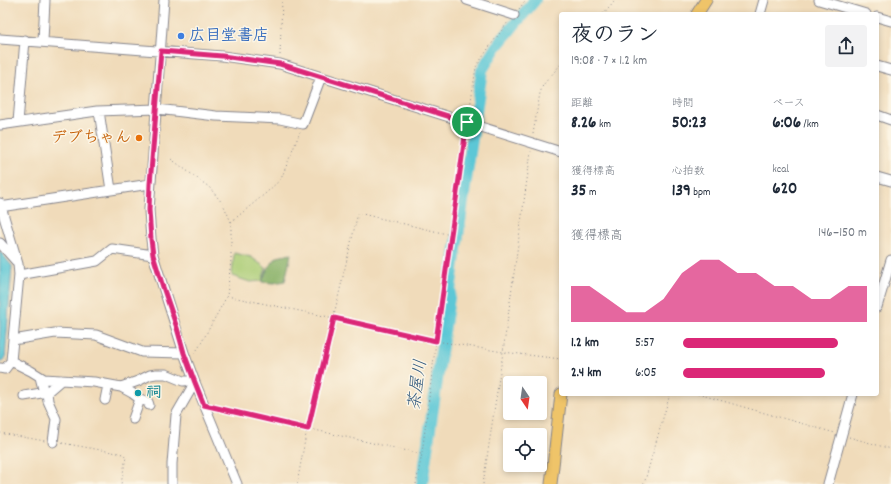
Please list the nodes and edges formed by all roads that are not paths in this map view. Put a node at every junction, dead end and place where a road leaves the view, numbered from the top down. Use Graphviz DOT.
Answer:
graph roads {
  1 [pos="45,0"];
  2 [pos="164,0"];
  3 [pos="467,0"];
  4 [pos="706,0"];
  5 [pos="764,0"];
  6 [pos="819,0"];
  7 [pos="698,12"];
  8 [pos="761,12"];
  9 [pos="859,12"];
  10 [pos="514,14"];
  11 [pos="879,18"];
  12 [pos="891,21"];
  13 [pos="0,39"];
  14 [pos="25,40"];
  15 [pos="42,42"];
  16 [pos="161,51"];
  17 [pos="879,67"];
  18 [pos="891,70"];
  19 [pos="321,77"];
  20 [pos="157,109"];
  21 [pos="99,111"];
  22 [pos="879,116"];
  23 [pos="891,120"];
  24 [pos="18,122"];
  25 [pos="0,125"];
  26 [pos="559,151"];
  27 [pos="879,178"];
  28 [pos="891,181"];
  29 [pos="150,184"];
  30 [pos="111,190"];
  31 [pos="0,203"];
  32 [pos="0,207"];
  33 [pos="0,243"];
  34 [pos="153,255"];
  35 [pos="891,260"];
  36 [pos="18,264"];
  37 [pos="19,275"];
  38 [pos="879,300"];
  39 [pos="13,340"];
  40 [pos="186,358"];
  41 [pos="11,361"];
  42 [pos="0,368"];
  43 [pos="40,378"];
  44 [pos="61,380"];
  45 [pos="194,380"];
  46 [pos="108,385"];
  47 [pos="121,387"];
  48 [pos="47,392"];
  49 [pos="24,396"];
  50 [pos="561,396"];
  51 [pos="852,396"];
  52 [pos="140,399"];
  53 [pos="105,400"];
  54 [pos="149,405"];
  55 [pos="133,419"];
  56 [pos="53,442"];
  57 [pos="172,484"];
  58 [pos="237,484"];
  59 [pos="551,484"];
  60 [pos="828,484"];
  1 -- 15 [label="street"];
  2 -- 16 [label="street"];
  3 -- 10 [label="street"];
  4 -- 7 [label="main road"];
  5 -- 8 [label="street"];
  6 -- 9 [label="street"];
  11 -- 12 [label="street"];
  13 -- 14 [label="street"];
  14 -- 15 [label="street"];
  14 -- 24 [label="street"];
  15 -- 16 [label="street"];
  16 -- 19 [label="street"];
  16 -- 20 [label="street"];
  17 -- 18 [label="street"];
  19 -- 20 [label="street"];
  19 -- 26 [label="street"];
  20 -- 21 [label="street"];
  20 -- 29 [label="street"];
  21 -- 24 [label="street"];
  21 -- 30 [label="street"];
  22 -- 23 [label="street"];
  24 -- 25 [label="street"];
  27 -- 28 [label="street"];
  29 -- 30 [label="street"];
  29 -- 34 [label="street"];
  30 -- 32 [label="street"];
  31 -- 32 [label="street"];
  32 -- 36 [label="street"];
  33 -- 36 [label="street"];
  34 -- 37 [label="street"];
  34 -- 40 [label="street"];
  35 -- 38 [label="street"];
  36 -- 37 [label="street"];
  37 -- 39 [label="street"];
  39 -- 40 [label="street"];
  39 -- 41 [label="street"];
  40 -- 45 [label="street"];
  41 -- 42 [label="street"];
  41 -- 43 [label="street"];
  43 -- 44 [label="street"];
  43 -- 48 [label="street"];
  44 -- 46 [label="street"];
  44 -- 48 [label="street"];
  45 -- 47 [label="street"];
  45 -- 57 [label="street"];
  45 -- 58 [label="street"];
  46 -- 47 [label="street"];
  46 -- 53 [label="street"];
  47 -- 52 [label="street"];
  48 -- 49 [label="street"];
  48 -- 56 [label="street"];
  50 -- 59 [label="main road"];
  51 -- 60 [label="street"];
  52 -- 54 [label="street"];
  52 -- 55 [label="street"];
}
